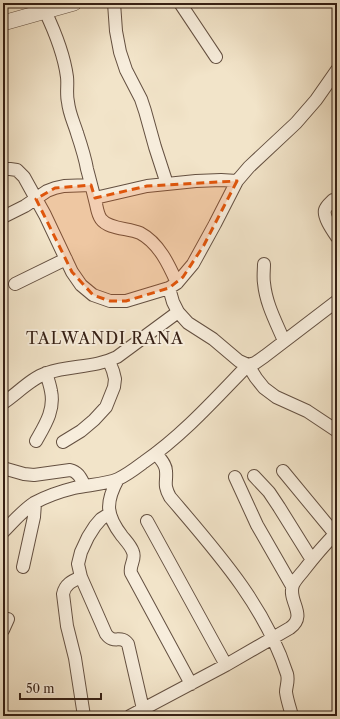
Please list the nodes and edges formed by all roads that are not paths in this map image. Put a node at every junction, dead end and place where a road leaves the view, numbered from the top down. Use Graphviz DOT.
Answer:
graph roads {
  1 [pos="74,3"];
  2 [pos="114,3"];
  3 [pos="180,3"];
  4 [pos="44,11"];
  5 [pos="3,23"];
  6 [pos="216,57"];
  7 [pos="337,70"];
  8 [pos="3,169"];
  9 [pos="236,181"];
  10 [pos="167,184"];
  11 [pos="91,185"];
  12 [pos="95,198"];
  13 [pos="36,199"];
  14 [pos="333,200"];
  15 [pos="3,217"];
  16 [pos="337,237"];
  17 [pos="66,259"];
  18 [pos="264,264"];
  19 [pos="15,284"];
  20 [pos="173,286"];
  21 [pos="337,301"];
  22 [pos="178,312"];
  23 [pos="284,341"];
  24 [pos="109,361"];
  25 [pos="248,365"];
  26 [pos="46,373"];
  27 [pos="3,403"];
  28 [pos="337,431"];
  29 [pos="36,441"];
  30 [pos="63,442"];
  31 [pos="156,453"];
  32 [pos="3,468"];
  33 [pos="283,471"];
  34 [pos="254,476"];
  35 [pos="235,477"];
  36 [pos="118,479"];
  37 [pos="85,486"];
  38 [pos="35,502"];
  39 [pos="109,514"];
  40 [pos="147,521"];
  41 [pos="3,532"];
  42 [pos="336,533"];
  43 [pos="312,560"];
  44 [pos="23,567"];
  45 [pos="81,577"];
  46 [pos="292,586"];
  47 [pos="272,638"];
  48 [pos="226,664"];
  49 [pos="191,684"];
  50 [pos="143,709"];
  51 [pos="84,716"];
  52 [pos="130,716"];
  53 [pos="292,716"];
  1 -- 4 [label="street"];
  2 -- 10 [label="street"];
  3 -- 6 [label="street"];
  4 -- 5 [label="street"];
  4 -- 11 [label="street"];
  7 -- 9 [label="street"];
  8 -- 13 [label="street"];
  9 -- 10 [label="street"];
  9 -- 20 [label="street"];
  10 -- 12 [label="street"];
  11 -- 12 [label="street"];
  11 -- 13 [label="street"];
  12 -- 20 [label="street"];
  13 -- 15 [label="street"];
  13 -- 17 [label="street"];
  14 -- 16 [label="street"];
  17 -- 19 [label="street"];
  17 -- 20 [label="street"];
  18 -- 23 [label="street"];
  20 -- 22 [label="street"];
  21 -- 23 [label="street"];
  22 -- 24 [label="street"];
  22 -- 25 [label="street"];
  23 -- 25 [label="street"];
  24 -- 26 [label="street"];
  24 -- 30 [label="street"];
  25 -- 28 [label="street"];
  25 -- 31 [label="street"];
  26 -- 27 [label="street"];
  26 -- 29 [label="street"];
  31 -- 36 [label="street"];
  31 -- 47 [label="street"];
  32 -- 37 [label="street"];
  33 -- 42 [label="street"];
  34 -- 43 [label="street"];
  35 -- 46 [label="street"];
  36 -- 37 [label="street"];
  36 -- 39 [label="street"];
  37 -- 38 [label="street"];
  38 -- 41 [label="street"];
  38 -- 44 [label="street"];
  39 -- 45 [label="street"];
  39 -- 49 [label="street"];
  40 -- 48 [label="street"];
  42 -- 43 [label="street"];
  43 -- 46 [label="street"];
  45 -- 50 [label="street"];
  45 -- 51 [label="street"];
  46 -- 47 [label="street"];
  47 -- 48 [label="street"];
  47 -- 53 [label="street"];
  48 -- 49 [label="street"];
  49 -- 50 [label="street"];
  50 -- 52 [label="street"];
}
